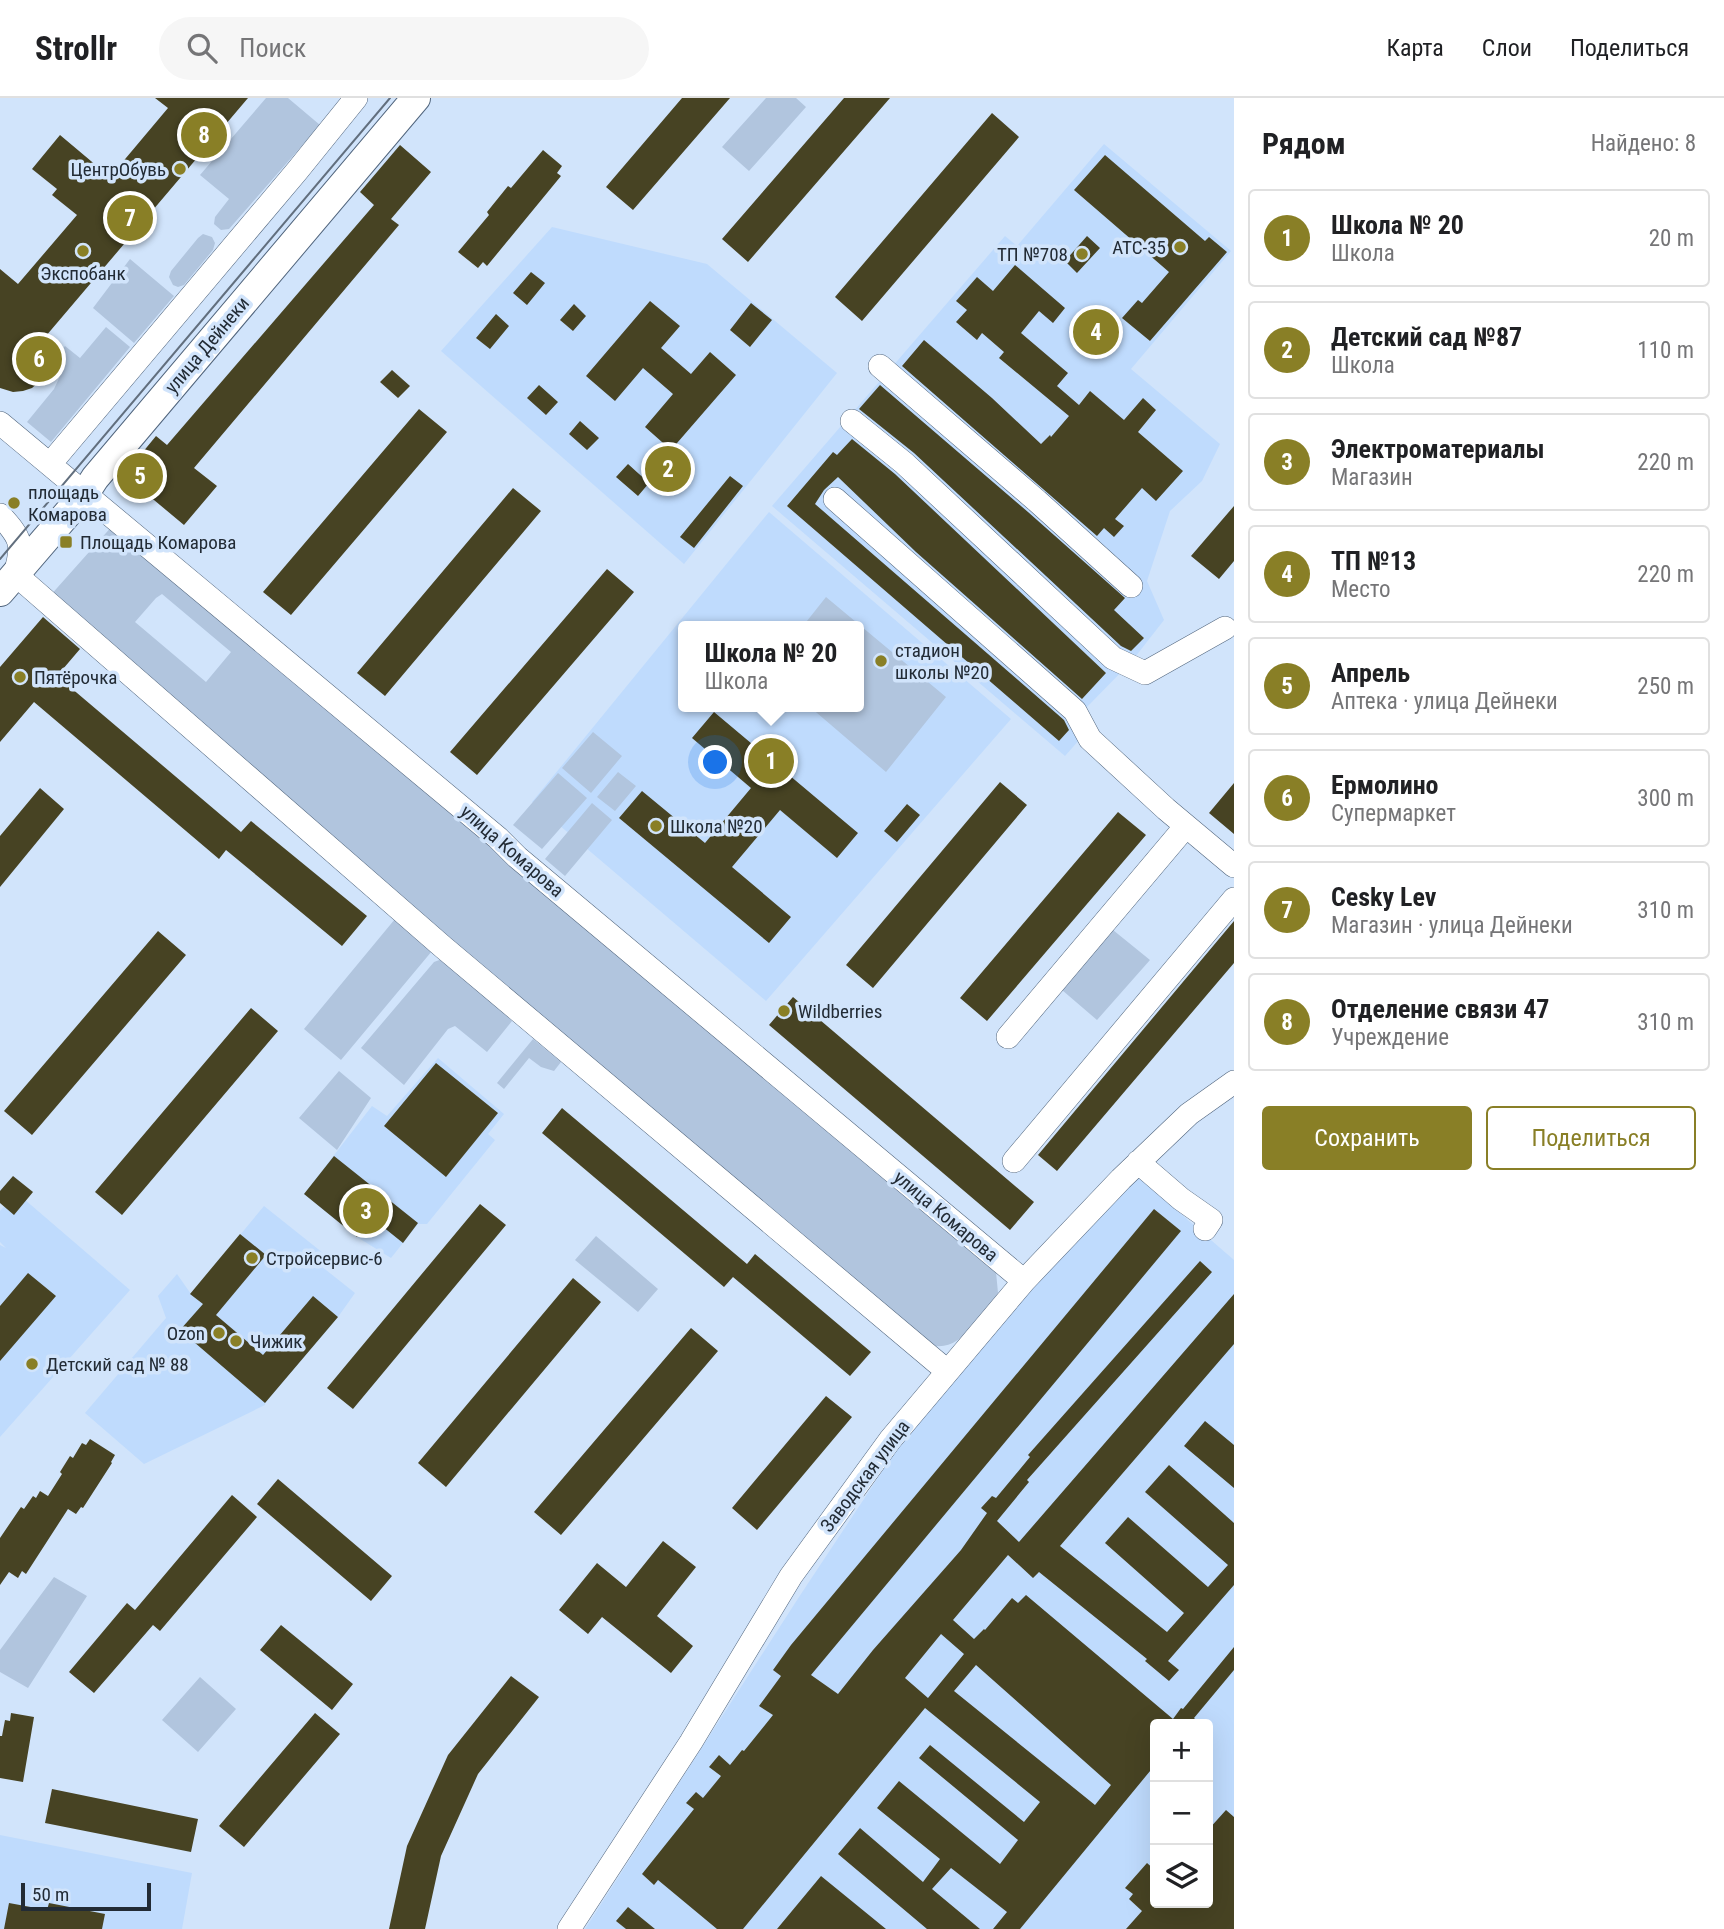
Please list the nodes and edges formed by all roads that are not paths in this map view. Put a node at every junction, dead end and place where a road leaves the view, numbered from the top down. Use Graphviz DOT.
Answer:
graph roads {
  1 [pos="356,98"];
  2 [pos="416,98"];
  3 [pos="880,366"];
  4 [pos="852,421"];
  5 [pos="0,423"];
  6 [pos="50,464"];
  7 [pos="86,492"];
  8 [pos="835,499"];
  9 [pos="0,512"];
  10 [pos="57,525"];
  11 [pos="7,583"];
  12 [pos="1130,586"];
  13 [pos="1225,628"];
  14 [pos="1186,825"];
  15 [pos="1234,866"];
  16 [pos="1234,899"];
  17 [pos="1008,1037"];
  18 [pos="1234,1082"];
  19 [pos="1014,1161"];
  20 [pos="1138,1161"];
  21 [pos="1205,1229"];
  22 [pos="1024,1281"];
  23 [pos="947,1371"];
  24 [pos="569,1929"];
  1 -- 6 [label="street"];
  2 -- 7 [label="main road, улица Дейнеки"];
  3 -- 12 [label="street"];
  4 -- 13 [label="street"];
  5 -- 6 [label="street, улица Комарова"];
  6 -- 7 [label="street, улица Комарова"];
  7 -- 10 [label="main road, улица Дейнеки"];
  7 -- 22 [label="street, улица Комарова"];
  8 -- 14 [label="street"];
  9 -- 10 [label="street"];
  9 -- 11 [label="street"];
  10 -- 11 [label="main road, улица Дейнеки"];
  11 -- 23 [label="street"];
  14 -- 15 [label="street"];
  14 -- 17 [label="street"];
  16 -- 19 [label="street"];
  18 -- 20 [label="street, Заводская улица"];
  20 -- 21 [label="street"];
  20 -- 22 [label="street, Заводская улица"];
  22 -- 23 [label="street, Заводская улица"];
  23 -- 24 [label="street, Заводская улица"];
}
